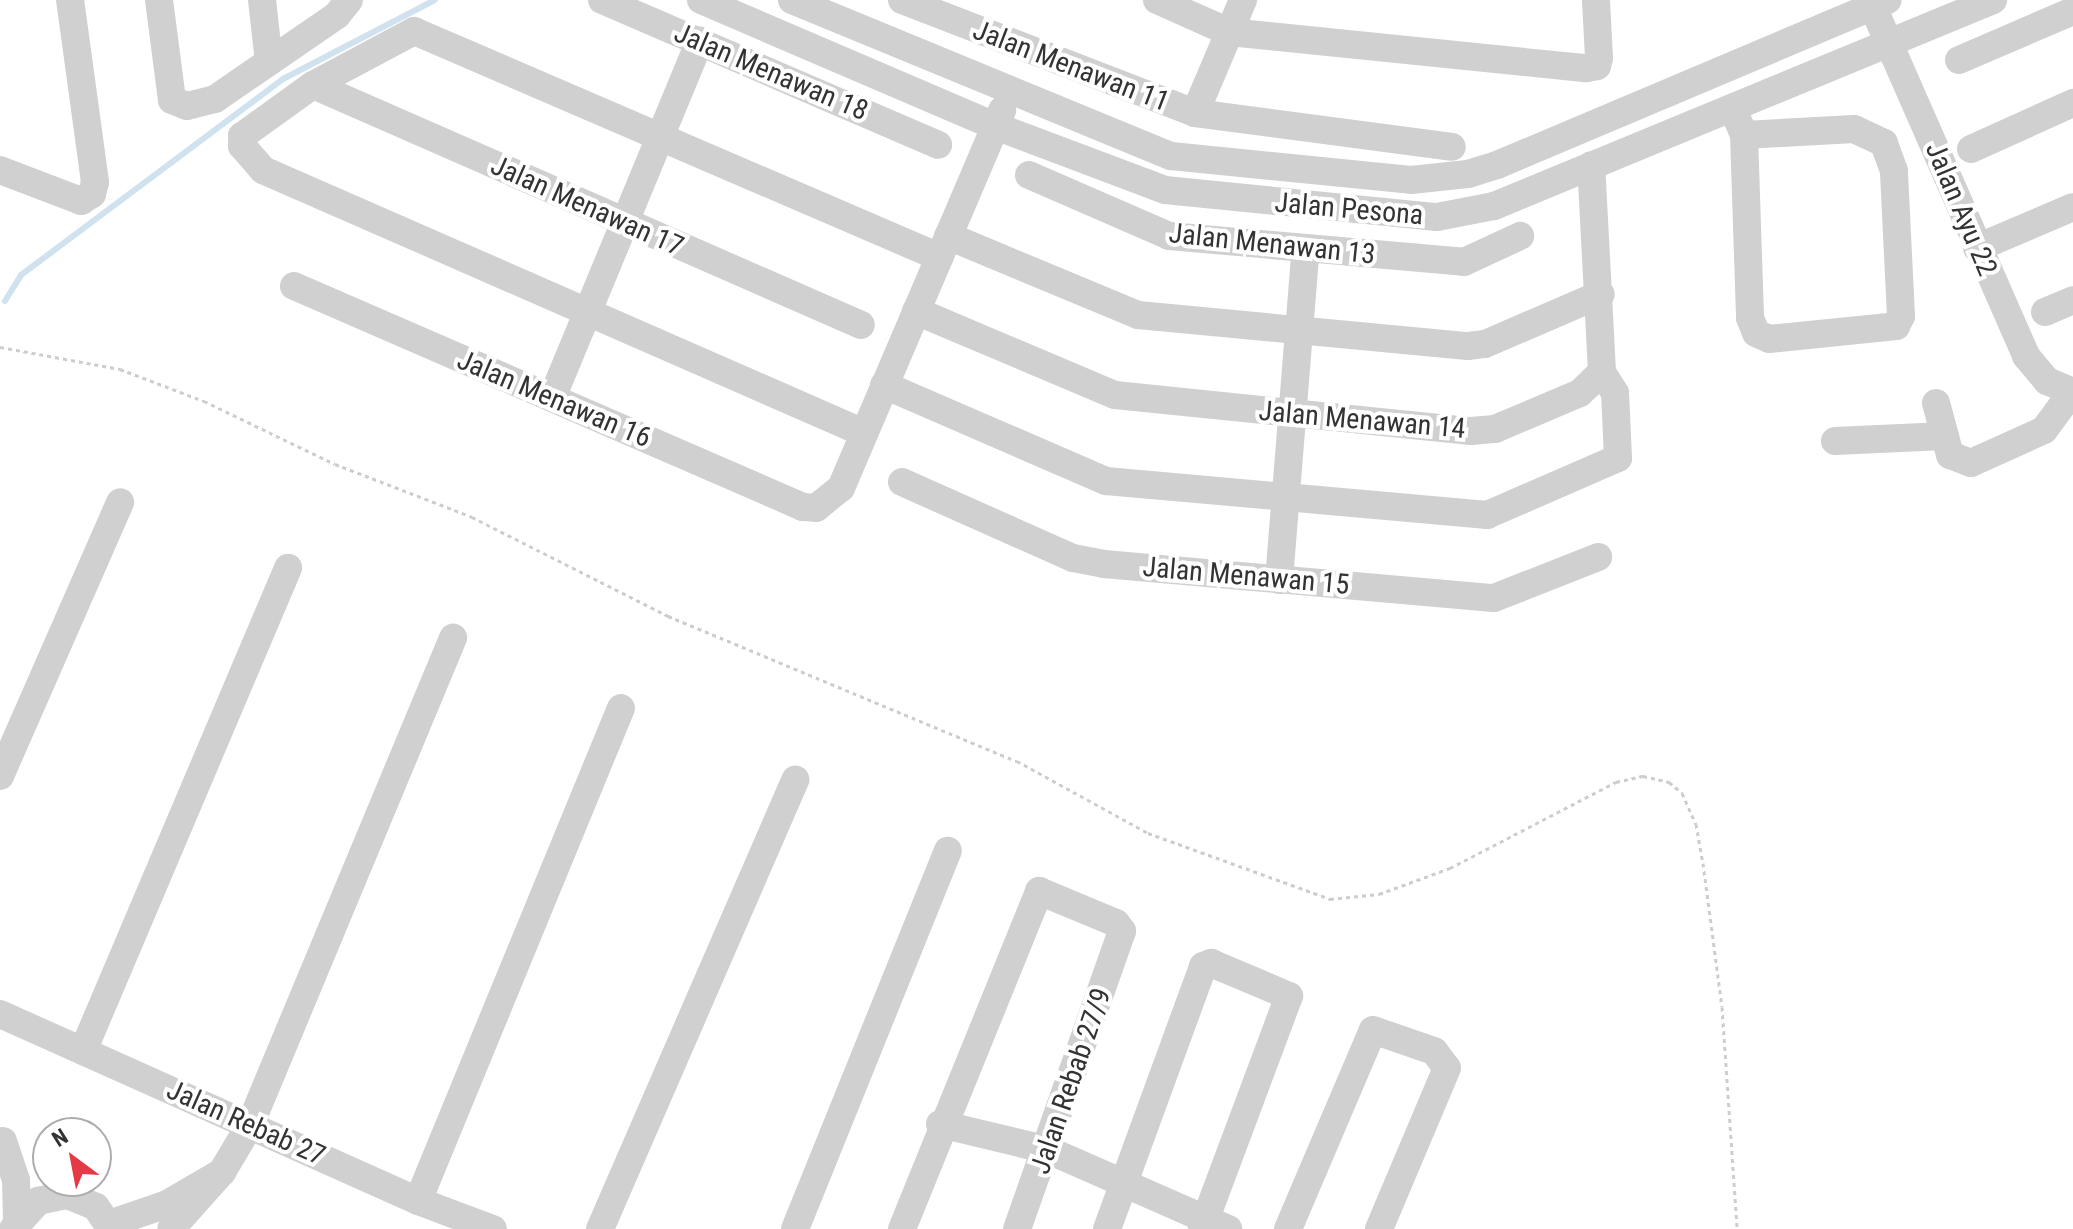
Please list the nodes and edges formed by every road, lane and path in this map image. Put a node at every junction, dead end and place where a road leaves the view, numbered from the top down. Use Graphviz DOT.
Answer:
graph roads {
  1 [pos="70,0"];
  2 [pos="159,0"];
  3 [pos="262,0"];
  4 [pos="349,0"];
  5 [pos="602,0"];
  6 [pos="701,0"];
  7 [pos="792,0"];
  8 [pos="902,0"];
  9 [pos="1157,0"];
  10 [pos="1243,0"];
  11 [pos="1596,0"];
  12 [pos="1838,0"];
  13 [pos="1993,0"];
  14 [pos="1877,2"];
  15 [pos="934,7"];
  16 [pos="2073,11"];
  17 [pos="1816,31"];
  18 [pos="1229,32"];
  19 [pos="700,40"];
  20 [pos="1889,45"];
  21 [pos="1959,60"];
  22 [pos="269,62"];
  23 [pos="1836,68"];
  24 [pos="313,85"];
  25 [pos="1009,92"];
  26 [pos="1910,94"];
  27 [pos="2073,103"];
  28 [pos="1733,109"];
  29 [pos="1195,113"];
  30 [pos="995,126"];
  31 [pos="661,135"];
  32 [pos="1744,135"];
  33 [pos="938,145"];
  34 [pos="1452,147"];
  35 [pos="1971,149"];
  36 [pos="1591,165"];
  37 [pos="0,170"];
  38 [pos="1029,175"];
  39 [pos="2073,207"];
  40 [pos="624,224"];
  41 [pos="1520,236"];
  42 [pos="943,247"];
  43 [pos="1306,248"];
  44 [pos="1977,248"];
  45 [pos="294,286"];
  46 [pos="1601,294"];
  47 [pos="2073,300"];
  48 [pos="916,311"];
  49 [pos="588,312"];
  50 [pos="2045,312"];
  51 [pos="861,325"];
  52 [pos="1300,330"];
  53 [pos="0,347"];
  54 [pos="1602,372"];
  55 [pos="884,385"];
  56 [pos="2072,392"];
  57 [pos="552,398"];
  58 [pos="1936,403"];
  59 [pos="1294,414"];
  60 [pos="864,433"];
  61 [pos="1945,436"];
  62 [pos="1835,441"];
  63 [pos="902,482"];
  64 [pos="1286,496"];
  65 [pos="120,502"];
  66 [pos="1598,557"];
  67 [pos="288,568"];
  68 [pos="1279,580"];
  69 [pos="453,638"];
  70 [pos="621,708"];
  71 [pos="0,776"];
  72 [pos="795,780"];
  73 [pos="948,851"];
  74 [pos="0,1014"];
  75 [pos="83,1051"];
  76 [pos="940,1124"];
  77 [pos="250,1125"];
  78 [pos="1,1138"];
  79 [pos="1048,1150"];
  80 [pos="222,1172"];
  81 [pos="32,1175"];
  82 [pos="1126,1182"];
  83 [pos="52,1197"];
  84 [pos="66,1197"];
  85 [pos="418,1201"];
  86 [pos="15,1225"];
  87 [pos="1212,1225"];
  88 [pos="110,1226"];
  89 [pos="171,1229"];
  90 [pos="493,1229"];
  91 [pos="600,1229"];
  92 [pos="795,1229"];
  93 [pos="902,1229"];
  94 [pos="1017,1229"];
  95 [pos="1107,1229"];
  96 [pos="1288,1229"];
  97 [pos="1379,1229"];
  98 [pos="1737,1229"];
  1 -- 37 [label="street"];
  2 -- 22 [label="street"];
  3 -- 22 [label="street"];
  4 -- 22 [label="street"];
  5 -- 19 [label="street, Jalan Menawan 18"];
  6 -- 30 [label="street, Jalan Pesona"];
  7 -- 25 [label="street, Jalan Pesona"];
  8 -- 15 [label="street, Jalan Menawan 11"];
  9 -- 18 [label="street"];
  10 -- 18 [label="street, Jalan Menawan 11"];
  11 -- 18 [label="street"];
  12 -- 17 [label="street"];
  13 -- 20 [label="street, Jalan Pesona"];
  14 -- 17 [label="street, Jalan Pesona"];
  14 -- 20 [label="street, Jalan Ayu 22"];
  15 -- 29 [label="street, Jalan Menawan 11"];
  16 -- 21 [label="street"];
  17 -- 25 [label="street, Jalan Pesona"];
  18 -- 29 [label="street, Jalan Menawan 11"];
  19 -- 31 [label="street"];
  19 -- 33 [label="street, Jalan Menawan 18"];
  20 -- 23 [label="street, Jalan Pesona"];
  20 -- 26 [label="street, Jalan Ayu 22"];
  23 -- 26 [label="street"];
  23 -- 28 [label="street, Jalan Pesona"];
  24 -- 31 [label="street"];
  24 -- 40 [label="street, Jalan Menawan 17"];
  24 -- 49 [label="street"];
  25 -- 30 [label="street"];
  26 -- 44 [label="street, Jalan Ayu 22"];
  27 -- 35 [label="street"];
  28 -- 32 [label="street"];
  28 -- 36 [label="street, Jalan Pesona"];
  29 -- 34 [label="street, Jalan Menawan 11"];
  30 -- 36 [label="street, Jalan Pesona"];
  30 -- 42 [label="street"];
  31 -- 40 [label="street"];
  31 -- 42 [label="street"];
  32 -- 32 [label="street"];
  36 -- 46 [label="street"];
  38 -- 43 [label="street, Jalan Menawan 13"];
  39 -- 44 [label="street"];
  40 -- 49 [label="street"];
  40 -- 51 [label="street, Jalan Menawan 17"];
  41 -- 43 [label="street, Jalan Menawan 13"];
  42 -- 48 [label="street"];
  42 -- 52 [label="street"];
  43 -- 52 [label="street"];
  44 -- 56 [label="street, Jalan Ayu 22"];
  45 -- 57 [label="street, Jalan Menawan 16"];
  46 -- 52 [label="street"];
  46 -- 54 [label="street"];
  47 -- 50 [label="street"];
  48 -- 55 [label="street"];
  48 -- 59 [label="street, Jalan Menawan 14"];
  49 -- 57 [label="street"];
  49 -- 60 [label="street"];
  52 -- 59 [label="street"];
  53 -- 98 [label="path"];
  54 -- 59 [label="street, Jalan Menawan 14"];
  54 -- 64 [label="street"];
  55 -- 60 [label="street"];
  55 -- 64 [label="street"];
  56 -- 61 [label="street"];
  57 -- 60 [label="street, Jalan Menawan 16"];
  58 -- 61 [label="street"];
  59 -- 64 [label="street"];
  61 -- 62 [label="street"];
  63 -- 68 [label="street, Jalan Menawan 15"];
  64 -- 68 [label="street"];
  65 -- 71 [label="street"];
  66 -- 68 [label="street, Jalan Menawan 15"];
  67 -- 75 [label="street"];
  69 -- 77 [label="street"];
  70 -- 85 [label="street"];
  72 -- 91 [label="street"];
  73 -- 92 [label="street"];
  74 -- 75 [label="street, Jalan Rebab 27"];
  75 -- 77 [label="street, Jalan Rebab 27"];
  76 -- 79 [label="street"];
  76 -- 79 [label="street, Jalan Rebab 27/9"];
  76 -- 93 [label="street"];
  77 -- 80 [label="street"];
  77 -- 85 [label="street, Jalan Rebab 27"];
  78 -- 81 [label="street"];
  78 -- 86 [label="street"];
  79 -- 82 [label="street"];
  79 -- 94 [label="street, Jalan Rebab 27/9"];
  80 -- 88 [label="street"];
  80 -- 89 [label="street"];
  82 -- 87 [label="street"];
  82 -- 87 [label="street"];
  82 -- 95 [label="street"];
  83 -- 86 [label="street"];
  84 -- 88 [label="street"];
  85 -- 90 [label="street, Jalan Rebab 27"];
  96 -- 97 [label="street"];
}
